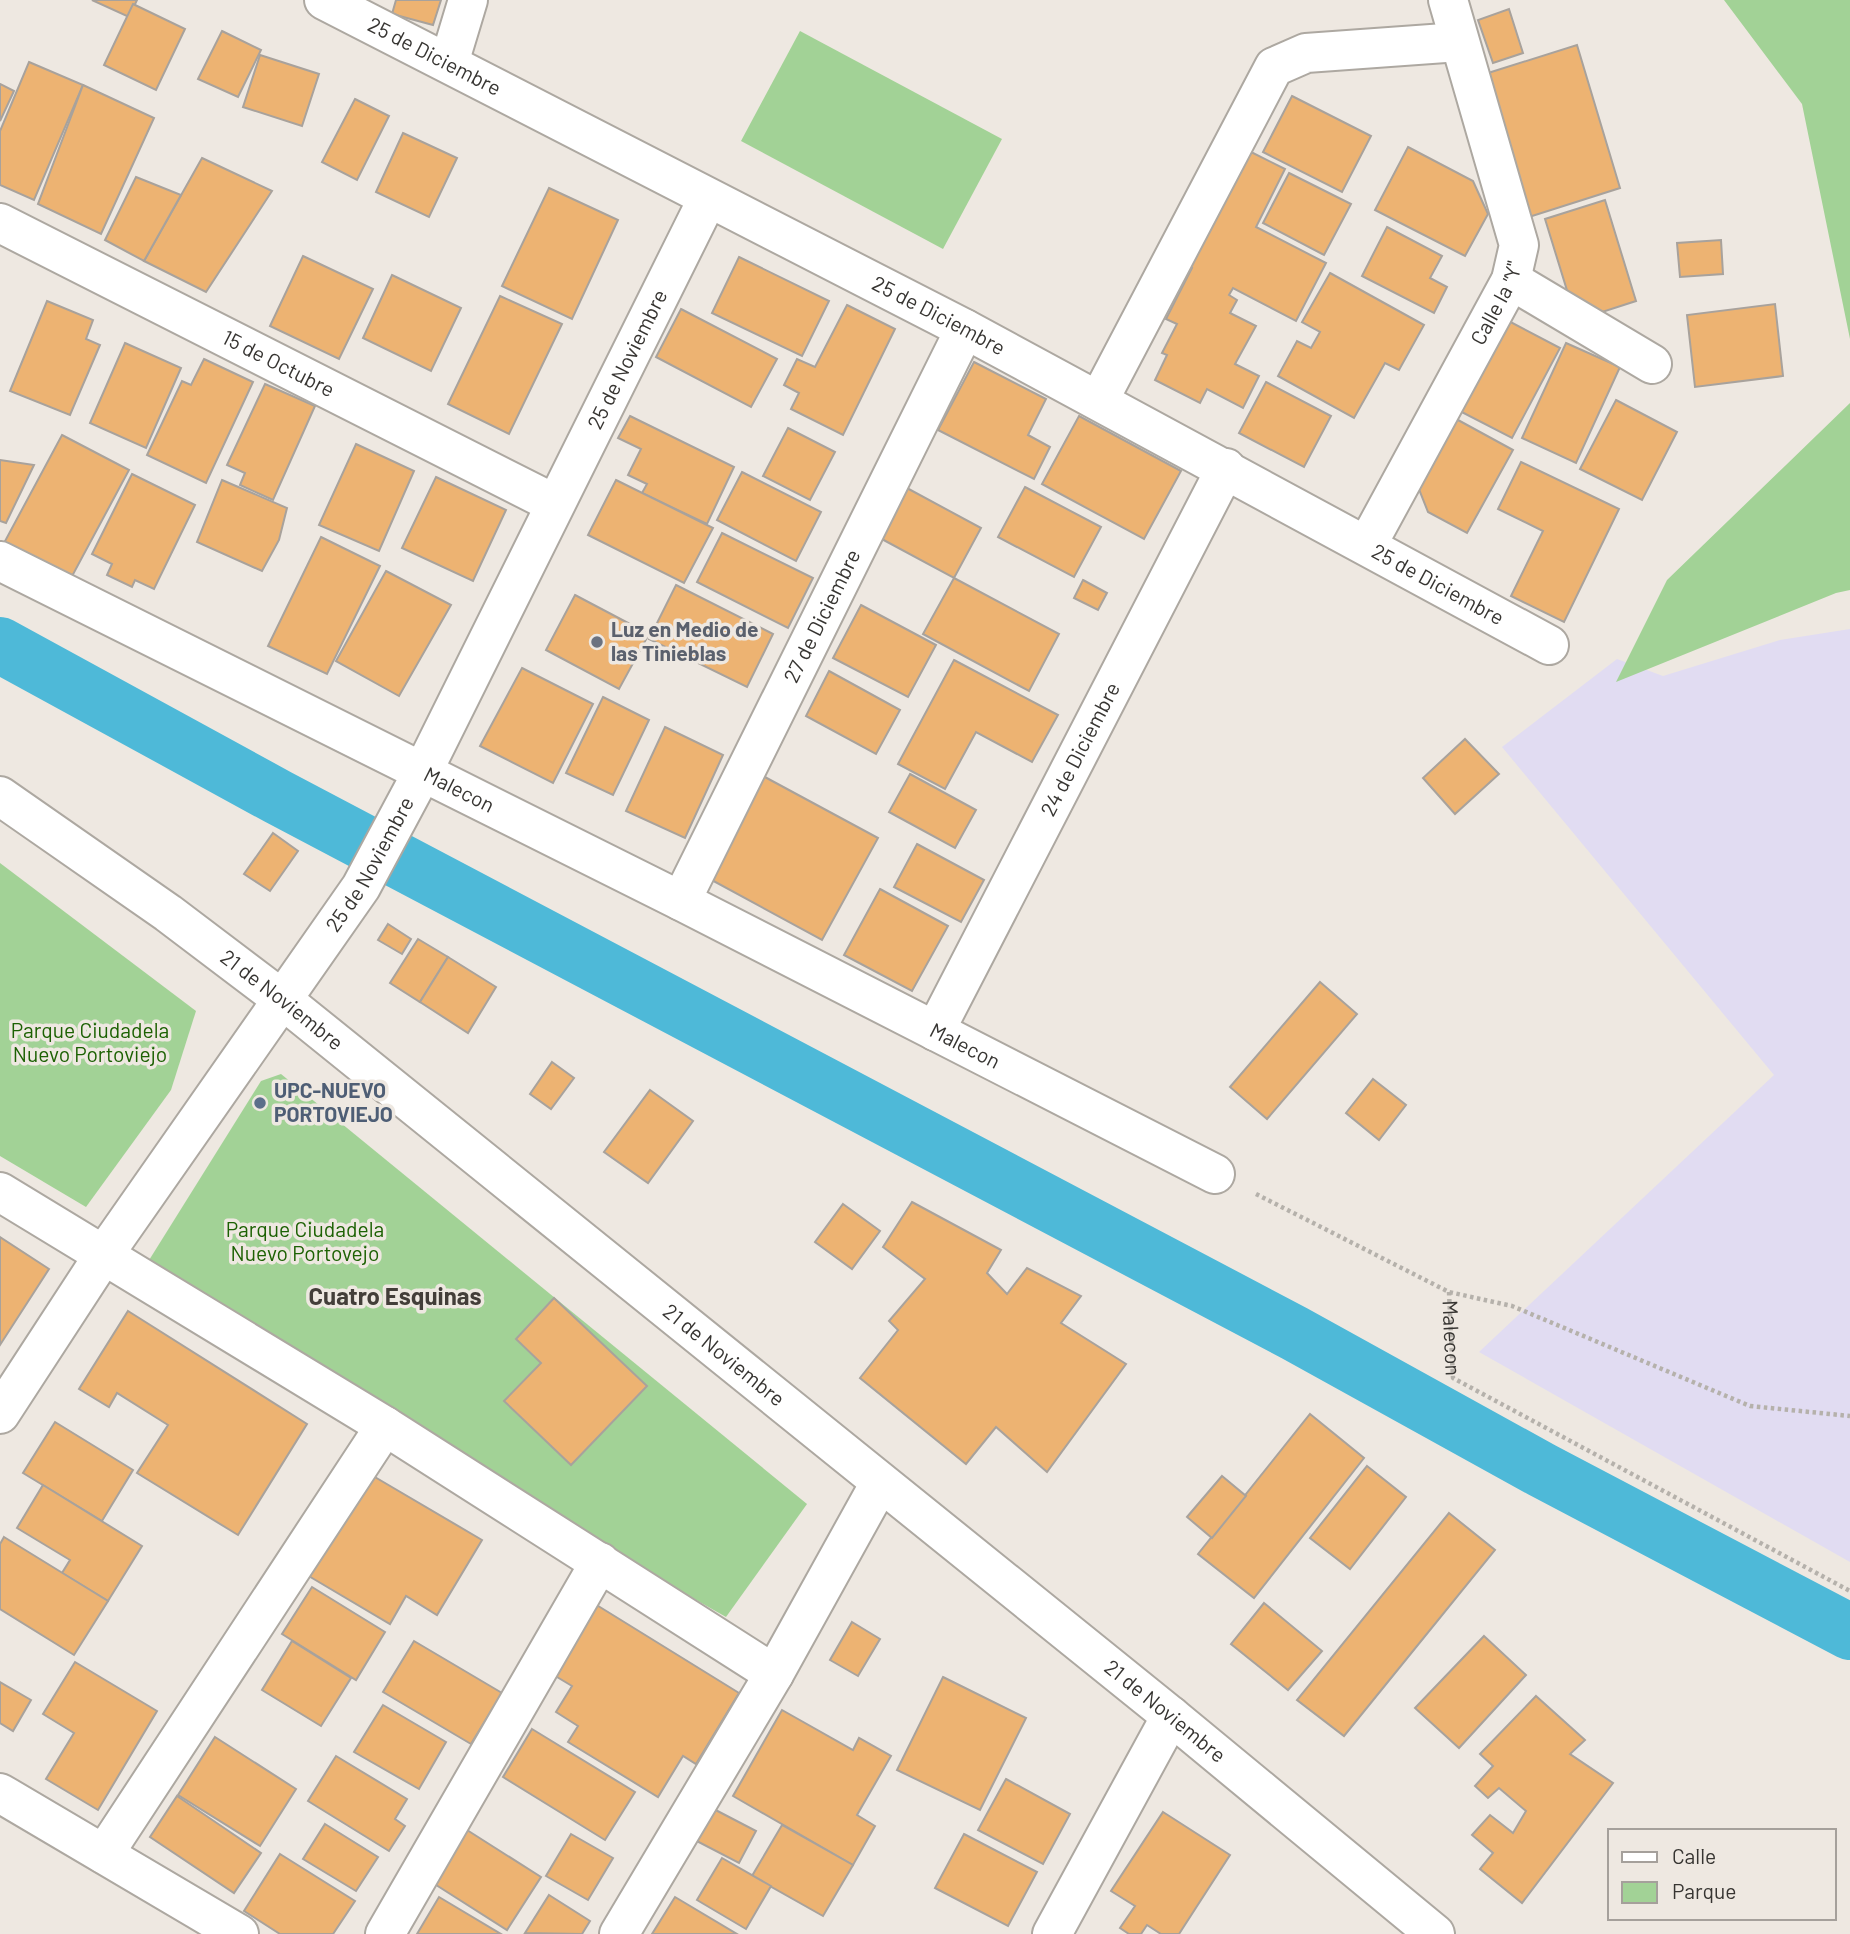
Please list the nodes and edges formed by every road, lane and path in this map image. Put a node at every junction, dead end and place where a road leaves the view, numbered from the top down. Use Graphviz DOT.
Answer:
graph roads {
  1 [pos="324,0"];
  2 [pos="468,0"];
  3 [pos="1448,0"];
  4 [pos="1459,42"];
  5 [pos="449,63"];
  6 [pos="708,198"];
  7 [pos="0,223"];
  8 [pos="1511,279"];
  9 [pos="965,329"];
  10 [pos="1652,365"];
  11 [pos="1099,400"];
  12 [pos="1226,468"];
  13 [pos="555,504"];
  14 [pos="1367,545"];
  15 [pos="0,561"];
  16 [pos="1549,645"];
  17 [pos="422,773"];
  18 [pos="0,796"];
  19 [pos="681,901"];
  20 [pos="283,1000"];
  21 [pos="935,1031"];
  22 [pos="1216,1174"];
  23 [pos="0,1192"];
  24 [pos="105,1253"];
  25 [pos="1449,1292"];
  26 [pos="0,1413"];
  27 [pos="1850,1416"];
  28 [pos="385,1426"];
  29 [pos="880,1483"];
  30 [pos="600,1562"];
  31 [pos="1850,1591"];
  32 [pos="774,1674"];
  33 [pos="1171,1716"];
  34 [pos="0,1793"];
  35 [pos="104,1854"];
  36 [pos="239,1934"];
  37 [pos="385,1934"];
  38 [pos="619,1934"];
  39 [pos="1052,1934"];
  40 [pos="1434,1934"];
  1 -- 5 [label="street, 25 de Diciembre"];
  2 -- 5 [label="street"];
  3 -- 4 [label="street, Calle la \"Y\""];
  4 -- 8 [label="street, Calle la \"Y\""];
  4 -- 11 [label="street"];
  5 -- 6 [label="street, 25 de Diciembre"];
  6 -- 9 [label="street, 25 de Diciembre"];
  6 -- 13 [label="street, 25 de Noviembre"];
  7 -- 13 [label="street, 15 de Octubre"];
  8 -- 10 [label="street"];
  8 -- 14 [label="street, Calle la \"Y\""];
  9 -- 11 [label="street, 25 de Diciembre"];
  9 -- 19 [label="street, 27 de Diciembre"];
  11 -- 12 [label="street, 25 de Diciembre"];
  12 -- 14 [label="street, 25 de Diciembre"];
  12 -- 21 [label="street, 24 de Diciembre"];
  13 -- 17 [label="street, 25 de Noviembre"];
  14 -- 16 [label="street, 25 de Diciembre"];
  15 -- 17 [label="street, Malecon"];
  17 -- 19 [label="street, Malecon"];
  17 -- 20 [label="street, 25 de Noviembre"];
  18 -- 20 [label="street, 21 de Noviembre"];
  19 -- 21 [label="street, Malecon"];
  20 -- 24 [label="street, 25 de Noviembre"];
  20 -- 29 [label="street, 21 de Noviembre"];
  21 -- 22 [label="street, Malecon"];
  22 -- 25 [label="path, Malecon"];
  23 -- 24 [label="street"];
  24 -- 26 [label="street, 25 de Noviembre"];
  24 -- 28 [label="street"];
  25 -- 27 [label="path"];
  25 -- 31 [label="path, Malecon"];
  28 -- 30 [label="street"];
  28 -- 35 [label="street"];
  29 -- 32 [label="street"];
  29 -- 33 [label="street, 21 de Noviembre"];
  30 -- 32 [label="street"];
  30 -- 37 [label="street"];
  32 -- 38 [label="street"];
  33 -- 39 [label="street"];
  33 -- 40 [label="street, 21 de Noviembre"];
  34 -- 35 [label="street"];
  35 -- 36 [label="street"];
}
